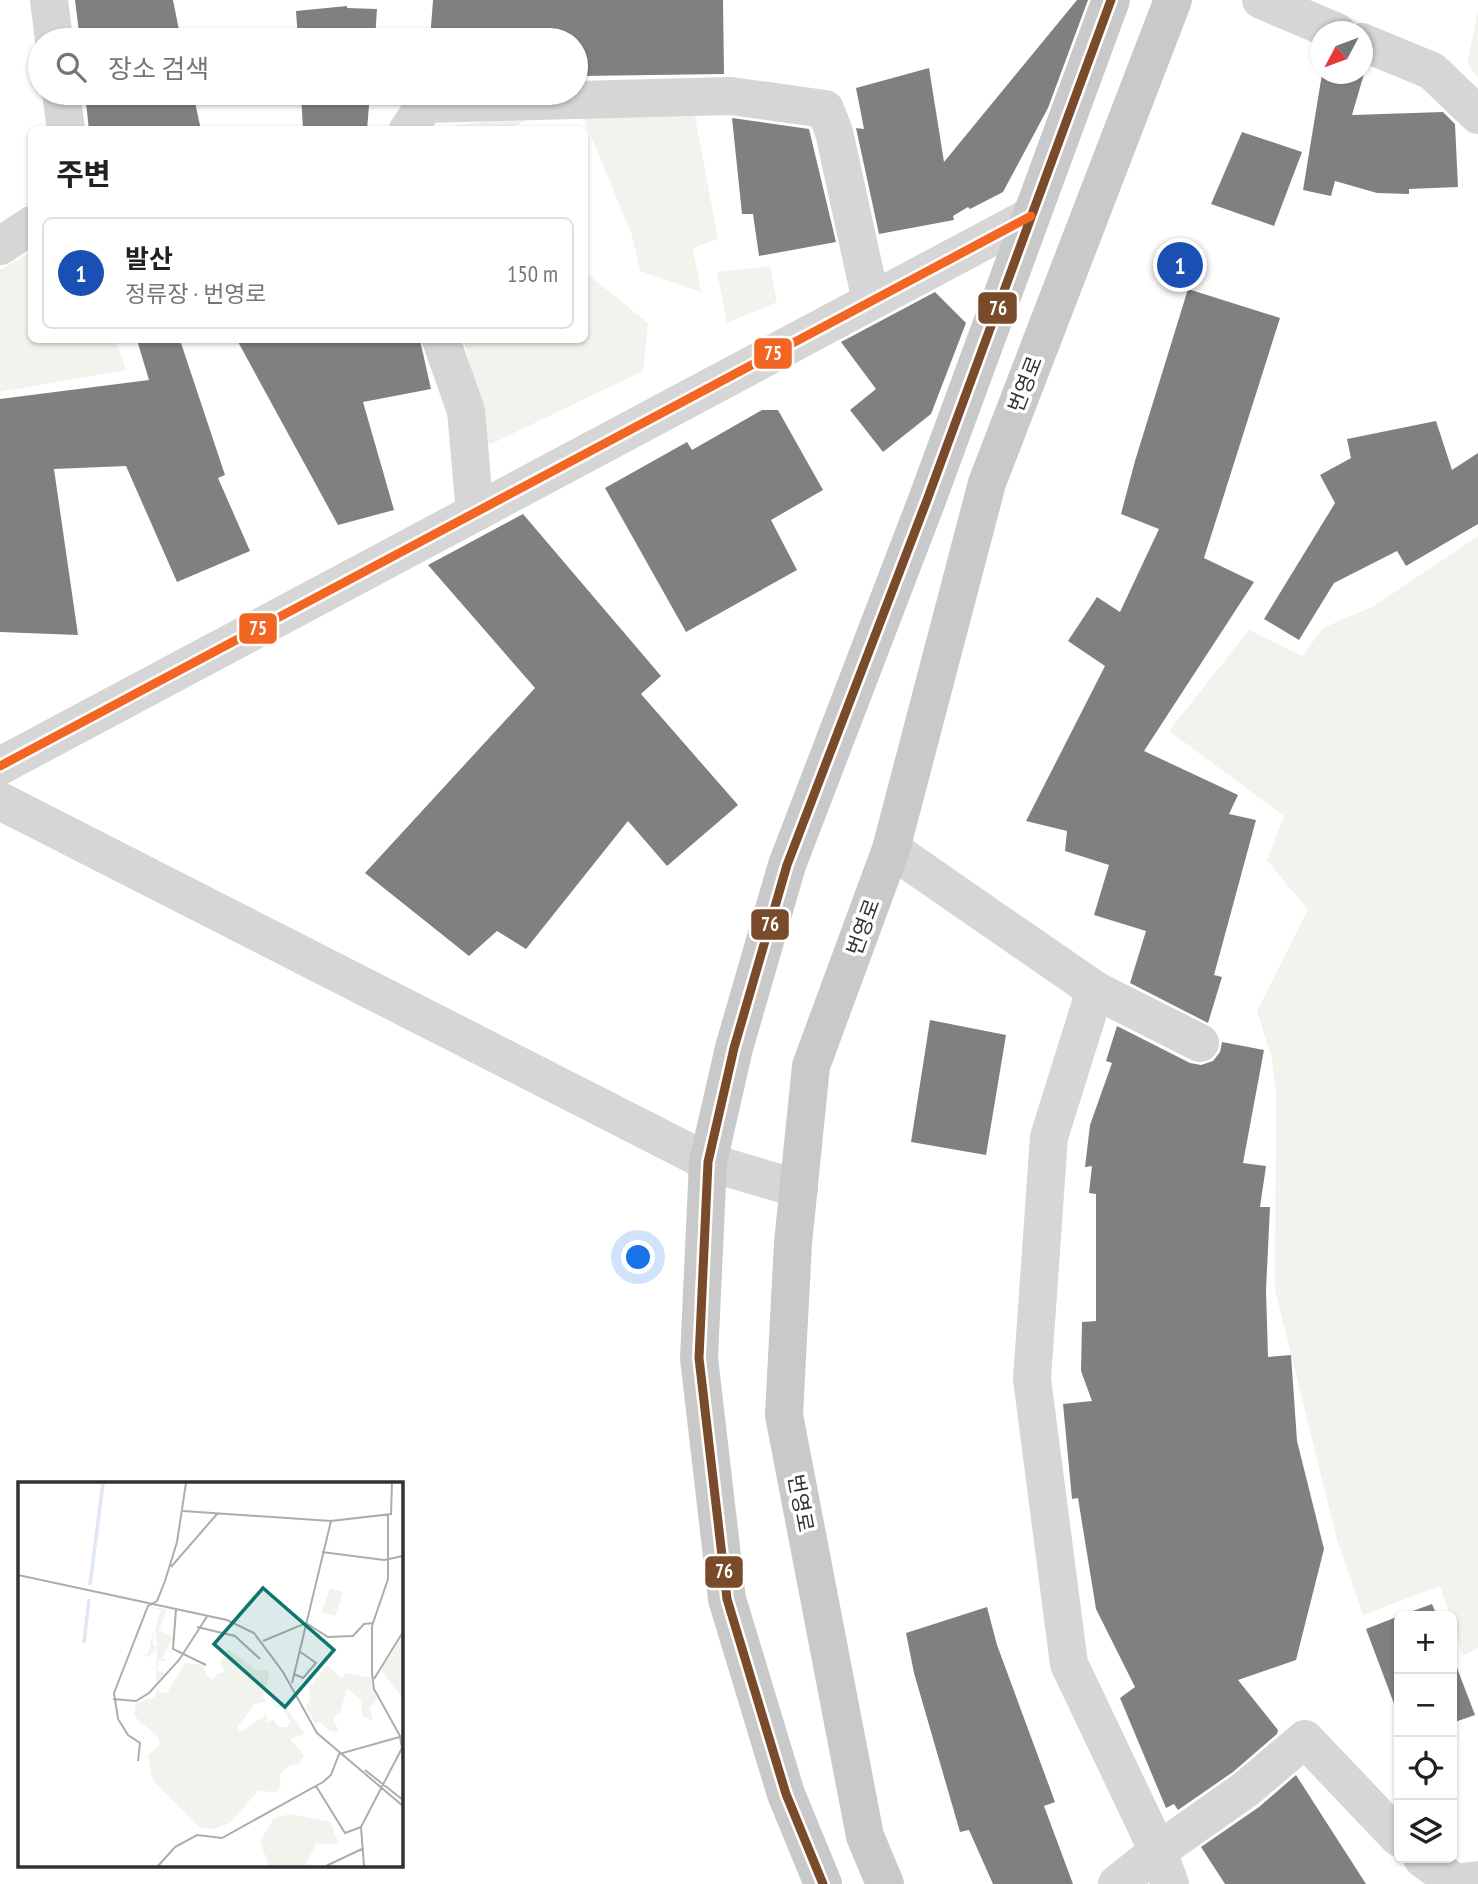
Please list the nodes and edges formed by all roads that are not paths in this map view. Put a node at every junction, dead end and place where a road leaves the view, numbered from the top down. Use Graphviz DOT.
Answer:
graph roads {
  1 [pos="49,0"];
  2 [pos="1111,0"];
  3 [pos="1173,0"];
  4 [pos="1261,0"];
  5 [pos="1311,21"];
  6 [pos="52,28"];
  7 [pos="1373,46"];
  8 [pos="588,100"];
  9 [pos="63,105"];
  10 [pos="424,105"];
  11 [pos="1478,115"];
  12 [pos="65,126"];
  13 [pos="411,126"];
  14 [pos="1031,216"];
  15 [pos="28,228"];
  16 [pos="0,246"];
  17 [pos="871,302"];
  18 [pos="442,343"];
  19 [pos="475,513"];
  20 [pos="0,766"];
  21 [pos="0,801"];
  22 [pos="891,849"];
  23 [pos="1095,990"];
  24 [pos="1200,1043"];
  25 [pos="708,1162"];
  26 [pos="799,1189"];
  27 [pos="1394,1833"];
  28 [pos="1429,1863"];
  29 [pos="1164,1867"];
  30 [pos="1478,1880"];
  31 [pos="823,1884"];
  32 [pos="885,1884"];
  33 [pos="1117,1884"];
  1 -- 6 [label="street"];
  2 -- 14 [label="main road"];
  3 -- 22 [label="main road, 번영로"];
  4 -- 5 [label="street"];
  7 -- 11 [label="street"];
  8 -- 17 [label="street"];
  9 -- 12 [label="street"];
  10 -- 13 [label="street"];
  14 -- 17 [label="street"];
  14 -- 25 [label="main road"];
  15 -- 16 [label="street"];
  17 -- 19 [label="street"];
  18 -- 19 [label="street"];
  19 -- 20 [label="street"];
  21 -- 25 [label="street"];
  22 -- 23 [label="street"];
  22 -- 26 [label="main road, 번영로"];
  23 -- 24 [label="street"];
  23 -- 29 [label="street"];
  25 -- 26 [label="street"];
  25 -- 31 [label="main road"];
  26 -- 32 [label="main road, 번영로"];
  27 -- 29 [label="street"];
  28 -- 30 [label="street"];
  29 -- 33 [label="street"];
}
